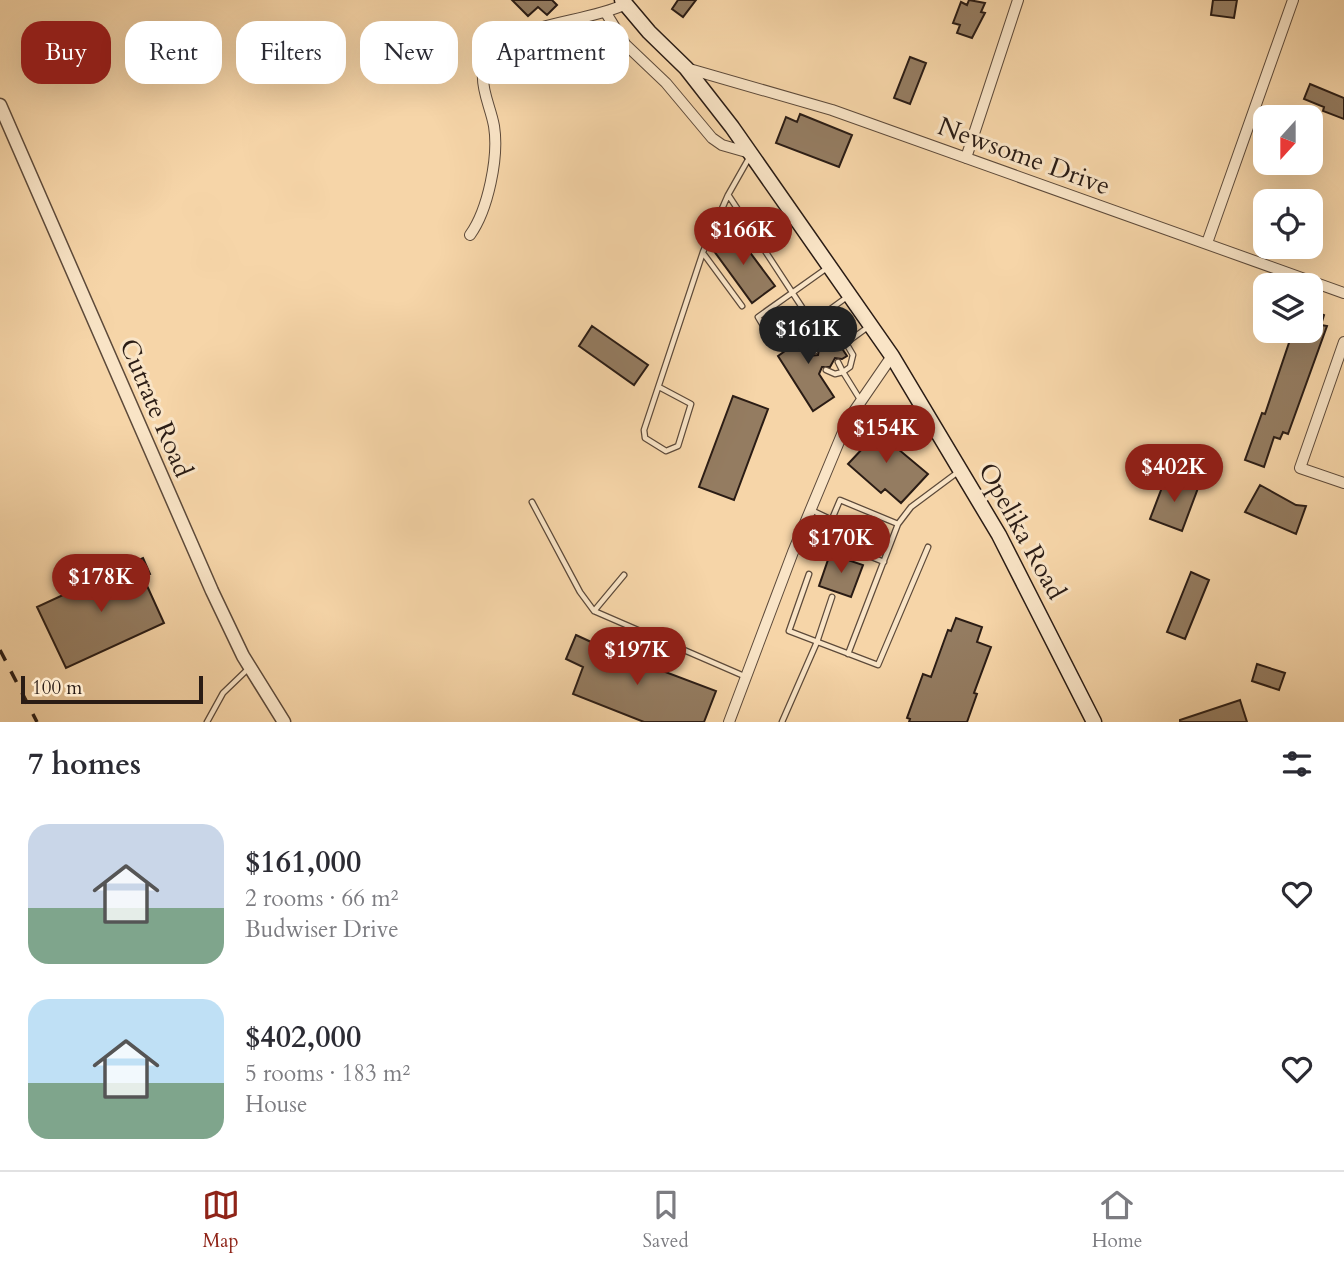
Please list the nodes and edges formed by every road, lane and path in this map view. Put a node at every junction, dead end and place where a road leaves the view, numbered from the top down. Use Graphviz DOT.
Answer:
graph roads {
  1 [pos="1018,0"];
  2 [pos="1293,0"];
  3 [pos="624,2"];
  4 [pos="606,13"];
  5 [pos="686,68"];
  6 [pos="0,105"];
  7 [pos="751,154"];
  8 [pos="967,158"];
  9 [pos="728,195"];
  10 [pos="470,235"];
  11 [pos="1207,243"];
  12 [pos="702,252"];
  13 [pos="830,266"];
  14 [pos="793,292"];
  15 [pos="1344,293"];
  16 [pos="851,294"];
  17 [pos="742,306"];
  18 [pos="825,313"];
  19 [pos="811,321"];
  20 [pos="871,325"];
  21 [pos="801,328"];
  22 [pos="790,335"];
  23 [pos="779,342"];
  24 [pos="1344,342"];
  25 [pos="827,343"];
  26 [pos="846,343"];
  27 [pos="814,351"];
  28 [pos="892,356"];
  29 [pos="838,362"];
  30 [pos="826,370"];
  31 [pos="843,372"];
  32 [pos="659,387"];
  33 [pos="861,401"];
  34 [pos="961,470"];
  35 [pos="1344,483"];
  36 [pos="532,502"];
  37 [pos="810,509"];
  38 [pos="831,520"];
  39 [pos="898,524"];
  40 [pos="928,547"];
  41 [pos="884,562"];
  42 [pos="809,574"];
  43 [pos="624,575"];
  44 [pos="832,597"];
  45 [pos="594,611"];
  46 [pos="817,642"];
  47 [pos="848,654"];
  48 [pos="250,667"];
  49 [pos="746,677"];
  50 [pos="207,722"];
  51 [pos="284,722"];
  52 [pos="729,722"];
  53 [pos="782,722"];
  54 [pos="1094,722"];
  1 -- 8 [label="street"];
  2 -- 11 [label="street"];
  3 -- 4 [label="street"];
  3 -- 5 [label="main road, Opelika Road"];
  4 -- 7 [label="street"];
  4 -- 10 [label="street"];
  5 -- 7 [label="main road, Opelika Road"];
  5 -- 8 [label="street, Newsome Drive"];
  6 -- 48 [label="street, Cutrate Road"];
  7 -- 9 [label="lane"];
  7 -- 13 [label="main road, Opelika Road"];
  8 -- 11 [label="street, Newsome Drive"];
  9 -- 12 [label="lane"];
  9 -- 14 [label="lane"];
  11 -- 15 [label="street, Newsome Drive"];
  12 -- 17 [label="lane"];
  12 -- 32 [label="lane"];
  13 -- 14 [label="lane"];
  13 -- 16 [label="main road, Opelika Road"];
  14 -- 19 [label="lane"];
  14 -- 23 [label="lane"];
  16 -- 18 [label="lane"];
  16 -- 20 [label="main road, Opelika Road"];
  18 -- 19 [label="lane"];
  18 -- 26 [label="lane"];
  19 -- 21 [label="lane"];
  19 -- 25 [label="lane"];
  20 -- 26 [label="lane"];
  20 -- 28 [label="main road, Opelika Road"];
  21 -- 22 [label="lane"];
  21 -- 27 [label="lane"];
  24 -- 35 [label="street"];
  26 -- 31 [label="lane"];
  28 -- 33 [label="street"];
  28 -- 34 [label="main road, Opelika Road"];
  29 -- 31 [label="lane"];
  30 -- 31 [label="lane"];
  31 -- 33 [label="lane"];
  32 -- 32 [label="lane"];
  33 -- 37 [label="street"];
  34 -- 39 [label="lane"];
  34 -- 54 [label="main road, Opelika Road"];
  36 -- 45 [label="lane"];
  37 -- 38 [label="lane"];
  37 -- 49 [label="street"];
  38 -- 39 [label="lane"];
  38 -- 41 [label="lane"];
  39 -- 41 [label="lane"];
  40 -- 47 [label="lane"];
  41 -- 47 [label="lane"];
  42 -- 46 [label="lane"];
  43 -- 45 [label="lane"];
  44 -- 46 [label="lane"];
  45 -- 49 [label="lane"];
  46 -- 47 [label="lane"];
  46 -- 53 [label="lane"];
  48 -- 50 [label="lane"];
  48 -- 51 [label="street, Cutrate Road"];
  49 -- 52 [label="street"];
}
